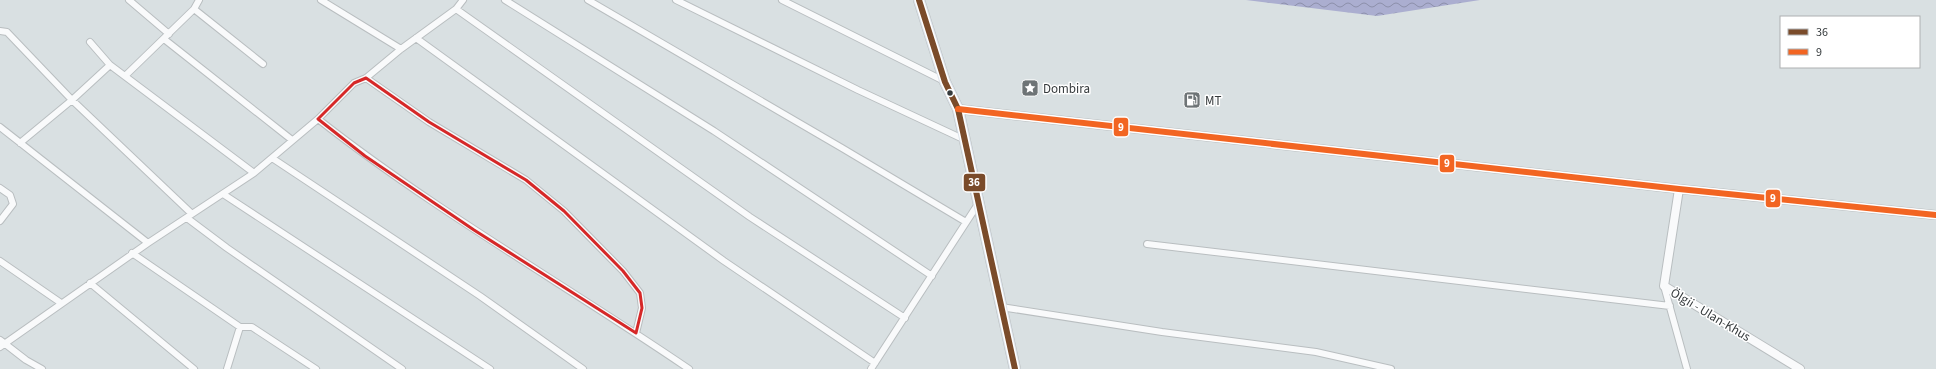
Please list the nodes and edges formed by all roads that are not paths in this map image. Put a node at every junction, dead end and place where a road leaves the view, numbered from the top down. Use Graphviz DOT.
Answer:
graph roads {
  1 [pos="129,0"];
  2 [pos="199,0"];
  3 [pos="322,0"];
  4 [pos="463,0"];
  5 [pos="505,0"];
  6 [pos="588,0"];
  7 [pos="676,0"];
  8 [pos="782,0"];
  9 [pos="919,0"];
  10 [pos="194,9"];
  11 [pos="456,10"];
  12 [pos="0,30"];
  13 [pos="169,34"];
  14 [pos="416,38"];
  15 [pos="164,39"];
  16 [pos="90,42"];
  17 [pos="401,49"];
  18 [pos="263,64"];
  19 [pos="110,65"];
  20 [pos="125,76"];
  21 [pos="366,78"];
  22 [pos="945,82"];
  23 [pos="72,100"];
  24 [pos="958,108"];
  25 [pos="318,119"];
  26 [pos="0,127"];
  27 [pos="964,139"];
  28 [pos="292,140"];
  29 [pos="20,142"];
  30 [pos="272,158"];
  31 [pos="254,173"];
  32 [pos="0,188"];
  33 [pos="1679,189"];
  34 [pos="223,194"];
  35 [pos="978,204"];
  36 [pos="1936,215"];
  37 [pos="190,216"];
  38 [pos="0,221"];
  39 [pos="966,222"];
  40 [pos="148,243"];
  41 [pos="1146,244"];
  42 [pos="132,253"];
  43 [pos="0,261"];
  44 [pos="932,276"];
  45 [pos="90,283"];
  46 [pos="1664,286"];
  47 [pos="61,303"];
  48 [pos="1001,306"];
  49 [pos="1670,306"];
  50 [pos="905,318"];
  51 [pos="240,327"];
  52 [pos="636,333"];
  53 [pos="2,343"];
  54 [pos="875,363"];
  55 [pos="42,369"];
  56 [pos="194,369"];
  57 [pos="227,369"];
  58 [pos="316,369"];
  59 [pos="402,369"];
  60 [pos="490,369"];
  61 [pos="583,369"];
  62 [pos="689,369"];
  63 [pos="871,369"];
  64 [pos="1015,369"];
  65 [pos="1391,369"];
  66 [pos="1687,369"];
  67 [pos="1800,369"];
  1 -- 13 [label="street"];
  2 -- 10 [label="street"];
  3 -- 17 [label="street"];
  4 -- 11 [label="street"];
  5 -- 44 [label="street"];
  6 -- 39 [label="street"];
  7 -- 27 [label="street"];
  8 -- 22 [label="street"];
  9 -- 22 [label="highway"];
  10 -- 13 [label="street"];
  10 -- 18 [label="street"];
  11 -- 14 [label="street"];
  11 -- 50 [label="street"];
  12 -- 23 [label="street"];
  13 -- 15 [label="street"];
  14 -- 17 [label="street"];
  14 -- 54 [label="street"];
  15 -- 20 [label="street"];
  15 -- 28 [label="street"];
  16 -- 19 [label="street"];
  17 -- 21 [label="street"];
  19 -- 20 [label="street"];
  19 -- 23 [label="street"];
  20 -- 31 [label="street"];
  21 -- 25 [label="street"];
  21 -- 52 [label="street"];
  22 -- 24 [label="highway"];
  23 -- 29 [label="street"];
  23 -- 37 [label="street"];
  24 -- 27 [label="highway"];
  24 -- 33 [label="street"];
  25 -- 28 [label="street"];
  25 -- 52 [label="street"];
  26 -- 29 [label="street"];
  27 -- 35 [label="highway"];
  28 -- 30 [label="street"];
  29 -- 40 [label="street"];
  30 -- 31 [label="street"];
  30 -- 61 [label="street"];
  31 -- 34 [label="street"];
  32 -- 38 [label="street"];
  33 -- 36 [label="street"];
  33 -- 46 [label="street, Ölgii - Ulan-Khus"];
  34 -- 37 [label="street"];
  34 -- 60 [label="street"];
  35 -- 39 [label="street"];
  35 -- 48 [label="highway"];
  37 -- 40 [label="street"];
  37 -- 59 [label="street"];
  39 -- 44 [label="street"];
  40 -- 42 [label="street"];
  41 -- 49 [label="street"];
  42 -- 45 [label="street"];
  42 -- 51 [label="street"];
  43 -- 47 [label="street"];
  44 -- 50 [label="street"];
  45 -- 47 [label="street"];
  45 -- 56 [label="street"];
  46 -- 49 [label="street"];
  46 -- 67 [label="street, Ölgii - Ulan-Khus"];
  47 -- 53 [label="street"];
  48 -- 64 [label="highway"];
  48 -- 65 [label="street"];
  49 -- 66 [label="street"];
  50 -- 54 [label="street"];
  51 -- 57 [label="street"];
  51 -- 58 [label="street"];
  52 -- 62 [label="street"];
  53 -- 55 [label="street"];
  54 -- 63 [label="street"];
}
